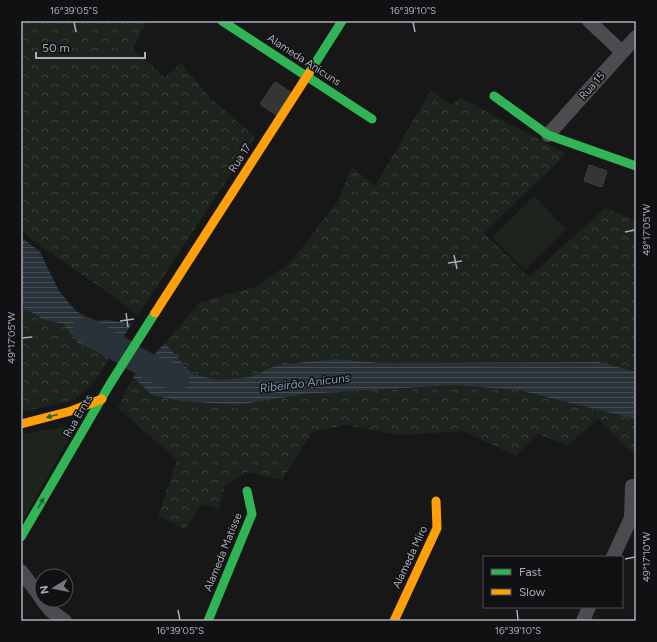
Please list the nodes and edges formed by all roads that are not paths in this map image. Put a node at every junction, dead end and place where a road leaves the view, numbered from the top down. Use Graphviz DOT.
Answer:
graph roads {
  1 [pos="222,21"];
  2 [pos="342,21"];
  3 [pos="589,21"];
  4 [pos="636,37"];
  5 [pos="622,52"];
  6 [pos="306,76"];
  7 [pos="494,96"];
  8 [pos="372,119"];
  9 [pos="548,135"];
  10 [pos="636,166"];
  11 [pos="158,308"];
  12 [pos="102,399"];
  13 [pos="21,424"];
  14 [pos="632,486"];
  15 [pos="247,490"];
  16 [pos="436,501"];
  17 [pos="21,537"];
  18 [pos="613,556"];
  19 [pos="21,571"];
  20 [pos="34,589"];
  21 [pos="48,608"];
  22 [pos="588,608"];
  23 [pos="65,621"];
  24 [pos="208,621"];
  25 [pos="394,621"];
  26 [pos="582,621"];
  1 -- 6 [label="street, Alameda Anicuns"];
  2 -- 6 [label="street, Rua 17"];
  3 -- 5 [label="street"];
  4 -- 5 [label="street, Rua 15"];
  5 -- 9 [label="street, Rua 15"];
  6 -- 8 [label="street, Alameda Anicuns"];
  6 -- 11 [label="street, Rua 17"];
  7 -- 9 [label="street"];
  9 -- 10 [label="street"];
  11 -- 12 [label="street, Rua Ernts"];
  12 -- 13 [label="street, one-way"];
  17 -- 12 [label="street, Rua Ernts, one-way"];
  14 -- 18 [label="street"];
  15 -- 24 [label="street, Alameda Matisse"];
  16 -- 25 [label="street, Alameda Miro"];
  19 -- 20 [label="street"];
  21 -- 23 [label="street"];
  22 -- 26 [label="street"];
}
